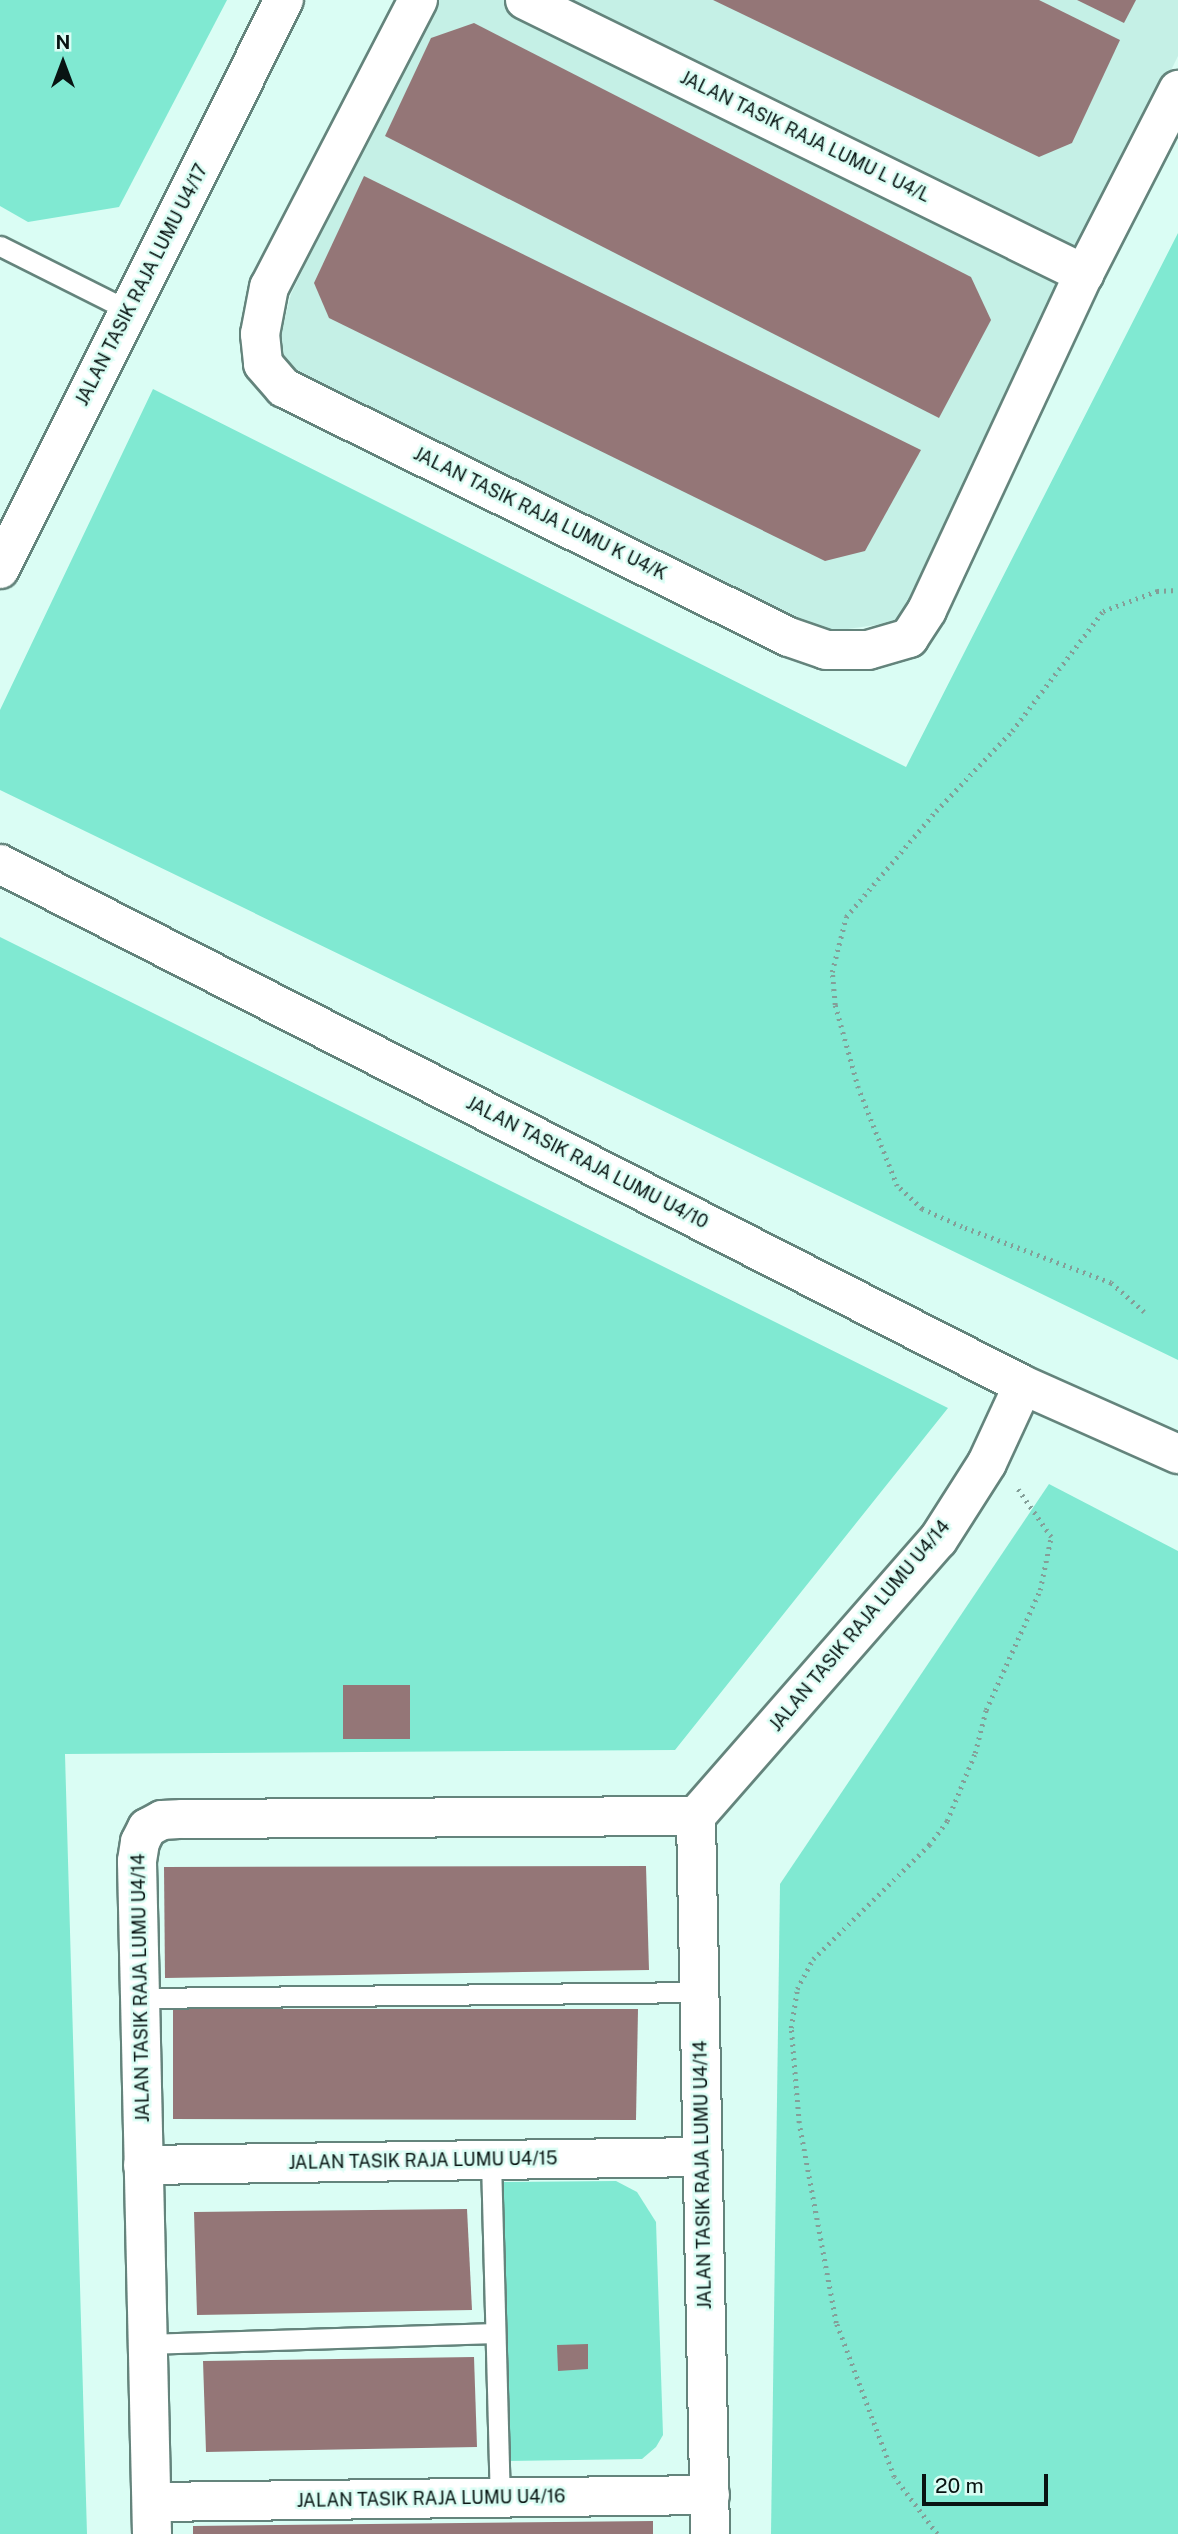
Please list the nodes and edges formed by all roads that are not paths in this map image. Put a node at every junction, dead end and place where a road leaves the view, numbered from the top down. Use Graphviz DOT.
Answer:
graph roads {
  1 [pos="284,0"];
  2 [pos="418,0"];
  3 [pos="525,0"];
  4 [pos="1178,90"];
  5 [pos="0,246"];
  6 [pos="1084,274"];
  7 [pos="130,310"];
  8 [pos="0,569"];
  9 [pos="0,864"];
  10 [pos="1023,1384"];
  11 [pos="1178,1454"];
  12 [pos="696,1816"];
  13 [pos="700,1992"];
  14 [pos="140,1998"];
  15 [pos="703,2157"];
  16 [pos="491,2160"];
  17 [pos="143,2165"];
  18 [pos="495,2333"];
  19 [pos="147,2344"];
  20 [pos="710,2495"];
  21 [pos="500,2498"];
  22 [pos="152,2518"];
  23 [pos="710,2534"];
  1 -- 7 [label="street, JALAN TASIK RAJA LUMU U4/17"];
  2 -- 6 [label="street, JALAN TASIK RAJA LUMU K U4/K"];
  3 -- 6 [label="street, JALAN TASIK RAJA LUMU L U4/L"];
  4 -- 6 [label="street, JALAN TASIK RAJA LUMU K U4/K"];
  5 -- 7 [label="lane"];
  7 -- 8 [label="street, JALAN TASIK RAJA LUMU U4/17"];
  9 -- 10 [label="street, JALAN TASIK RAJA LUMU U4/10"];
  10 -- 11 [label="street, JALAN TASIK RAJA LUMU U4/10"];
  10 -- 12 [label="street, JALAN TASIK RAJA LUMU U4/14"];
  12 -- 13 [label="street, JALAN TASIK RAJA LUMU U4/14"];
  12 -- 14 [label="street, JALAN TASIK RAJA LUMU U4/14"];
  13 -- 14 [label="lane"];
  13 -- 15 [label="street, JALAN TASIK RAJA LUMU U4/14"];
  14 -- 17 [label="street, JALAN TASIK RAJA LUMU U4/14"];
  15 -- 16 [label="street, JALAN TASIK RAJA LUMU U4/15"];
  15 -- 20 [label="street, JALAN TASIK RAJA LUMU U4/14"];
  16 -- 17 [label="street, JALAN TASIK RAJA LUMU U4/15"];
  16 -- 18 [label="lane"];
  17 -- 19 [label="street, JALAN TASIK RAJA LUMU U4/14"];
  18 -- 19 [label="lane"];
  18 -- 21 [label="lane"];
  19 -- 22 [label="street, JALAN TASIK RAJA LUMU U4/14"];
  20 -- 21 [label="street, JALAN TASIK RAJA LUMU U4/16"];
  20 -- 23 [label="street, JALAN TASIK RAJA LUMU U4/14"];
  21 -- 22 [label="street, JALAN TASIK RAJA LUMU U4/16"];
}
